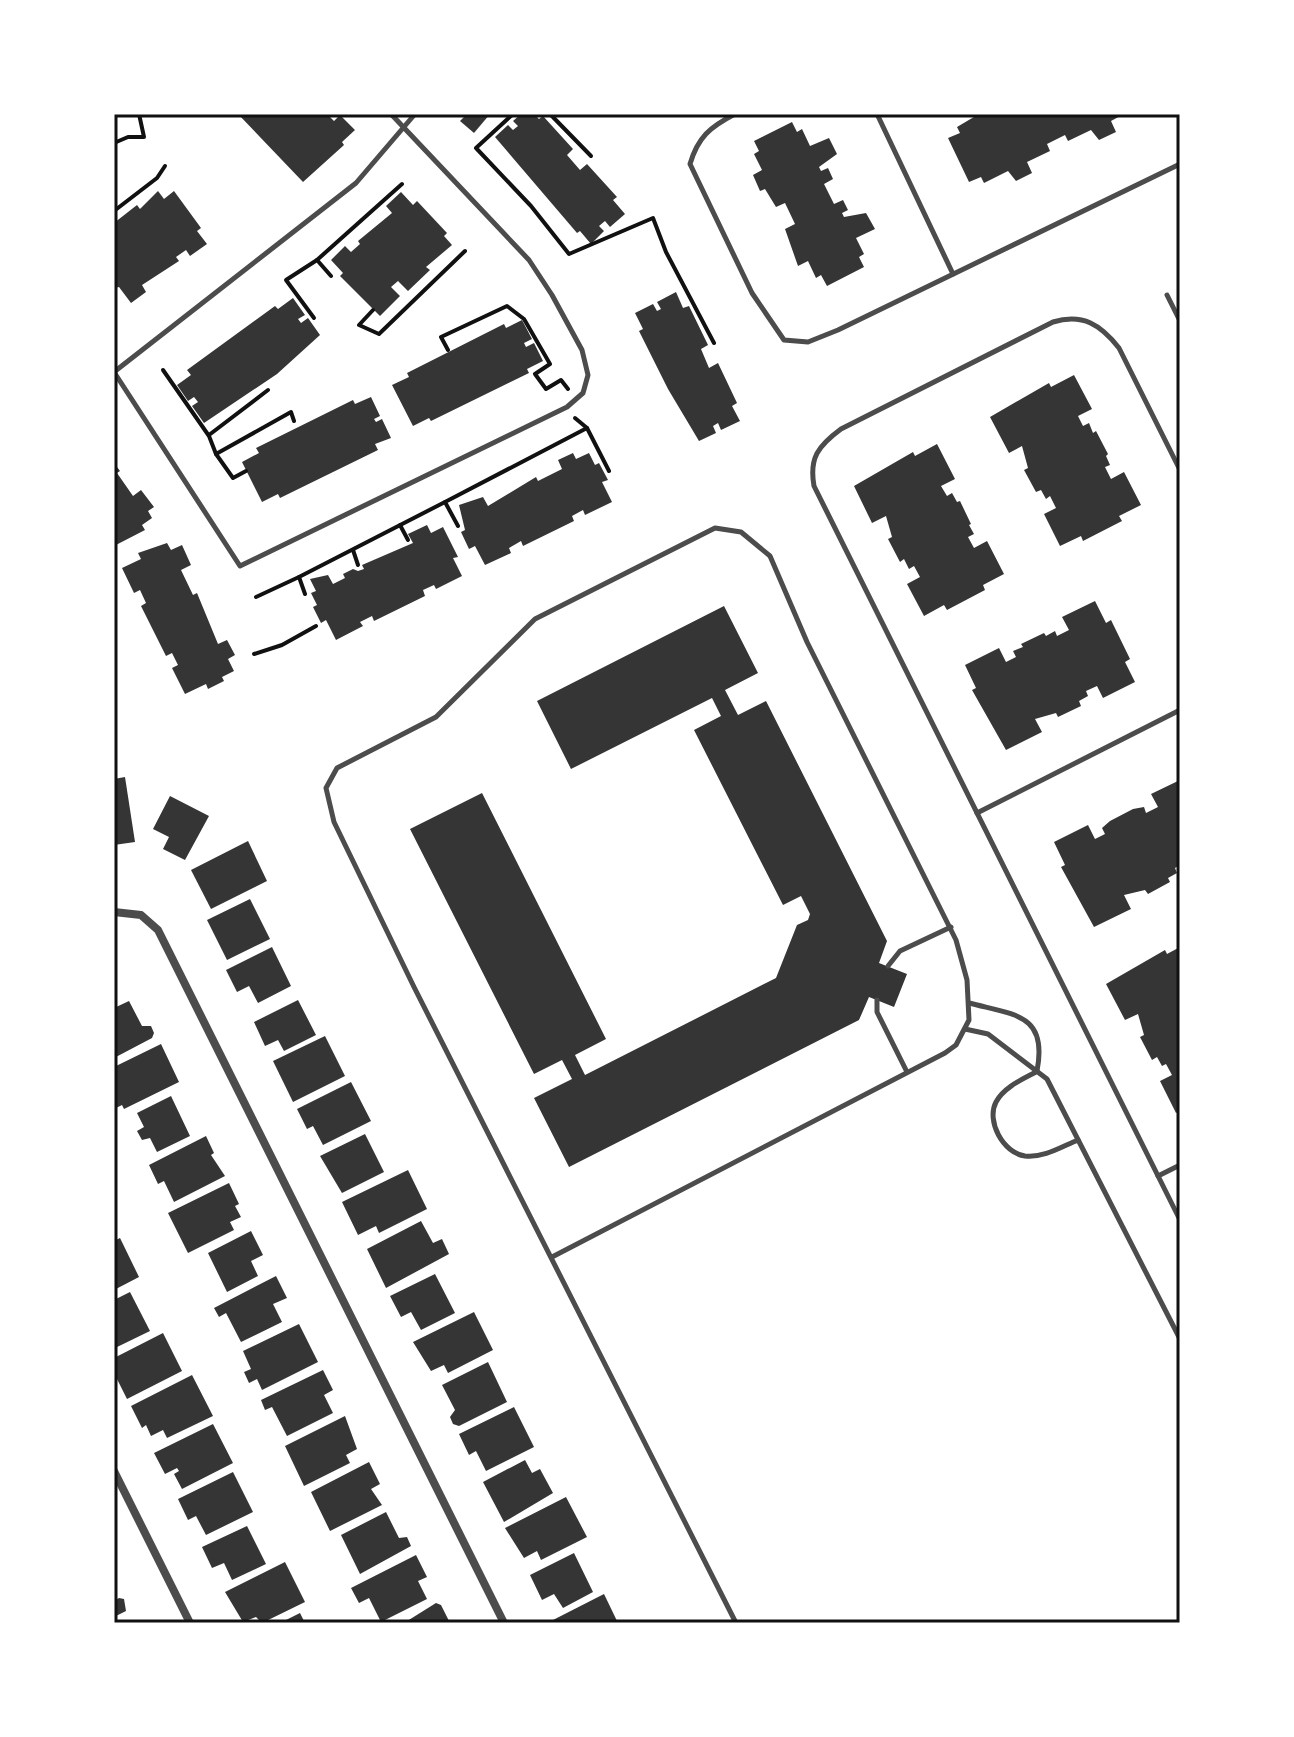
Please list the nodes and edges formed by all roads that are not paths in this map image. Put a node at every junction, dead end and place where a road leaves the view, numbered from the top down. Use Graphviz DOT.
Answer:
graph roads {
  1 [pos="391,114"];
  2 [pos="415,114"];
  3 [pos="735,114"];
  4 [pos="877,114"];
  5 [pos="403,127"];
  6 [pos="1180,164"];
  7 [pos="953,274"];
  8 [pos="1167,295"];
  9 [pos="1180,321"];
  10 [pos="114,372"];
  11 [pos="1180,470"];
  12 [pos="1180,710"];
  13 [pos="977,813"];
  14 [pos="114,912"];
  15 [pos="951,927"];
  16 [pos="888,966"];
  17 [pos="877,1000"];
  18 [pos="969,1003"];
  19 [pos="965,1029"];
  20 [pos="1037,1071"];
  21 [pos="907,1073"];
  22 [pos="1078,1140"];
  23 [pos="1180,1165"];
  24 [pos="1158,1176"];
  25 [pos="1180,1220"];
  26 [pos="552,1257"];
  27 [pos="1180,1339"];
  28 [pos="114,1471"];
  29 [pos="190,1623"];
  30 [pos="504,1623"];
  31 [pos="736,1623"];
  1 -- 5 [label="lane"];
  2 -- 5 [label="lane"];
  3 -- 7 [label="lane"];
  4 -- 7 [label="lane"];
  5 -- 10 [label="lane"];
  5 -- 10 [label="lane"];
  6 -- 7 [label="lane"];
  8 -- 9 [label="lane"];
  11 -- 13 [label="lane"];
  12 -- 13 [label="lane"];
  13 -- 24 [label="lane"];
  14 -- 30 [label="street"];
  15 -- 16 [label="lane"];
  15 -- 18 [label="lane"];
  15 -- 26 [label="lane"];
  17 -- 21 [label="lane"];
  18 -- 19 [label="lane"];
  18 -- 20 [label="lane"];
  19 -- 20 [label="lane"];
  19 -- 21 [label="lane"];
  20 -- 22 [label="lane"];
  20 -- 22 [label="lane"];
  21 -- 26 [label="lane"];
  22 -- 27 [label="lane"];
  23 -- 24 [label="lane"];
  24 -- 25 [label="lane"];
  26 -- 31 [label="lane"];
  28 -- 29 [label="street"];
}
